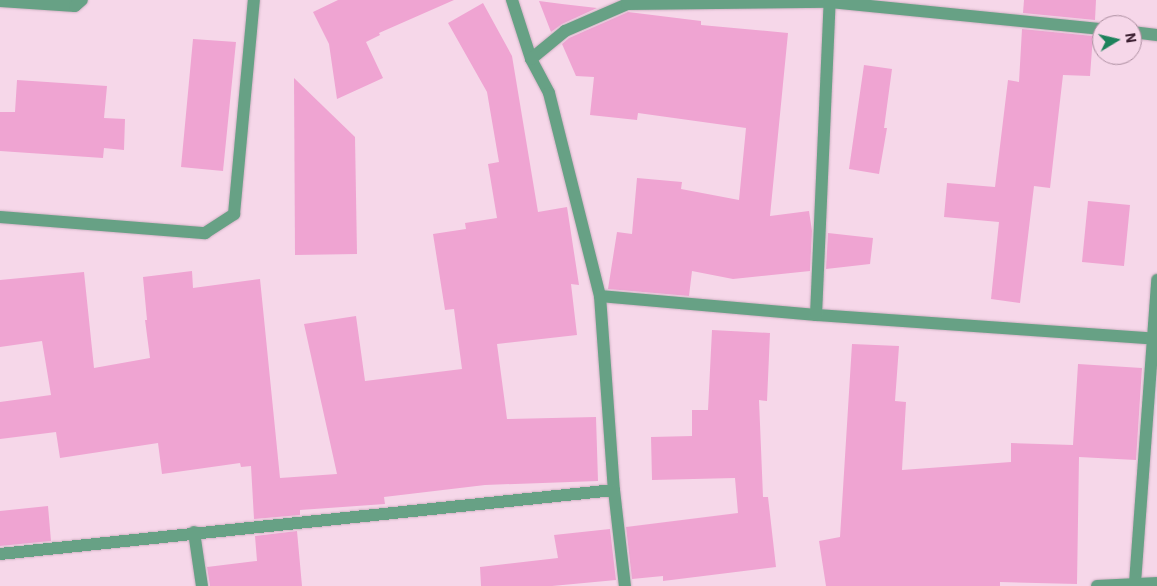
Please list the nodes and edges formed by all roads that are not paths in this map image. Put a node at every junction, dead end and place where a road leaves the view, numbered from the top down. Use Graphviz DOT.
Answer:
graph roads {
  1 [pos="82,0"];
  2 [pos="254,0"];
  3 [pos="512,0"];
  4 [pos="0,1"];
  5 [pos="830,1"];
  6 [pos="1092,28"];
  7 [pos="1142,33"];
  8 [pos="1157,35"];
  9 [pos="531,59"];
  10 [pos="0,217"];
  11 [pos="1157,280"];
  12 [pos="600,296"];
  13 [pos="816,315"];
  14 [pos="1154,338"];
  15 [pos="614,490"];
  16 [pos="194,532"];
  17 [pos="0,554"];
  18 [pos="1135,583"];
  19 [pos="1157,583"];
  20 [pos="202,586"];
  21 [pos="625,586"];
  22 [pos="1097,586"];
  1 -- 4 [label="street"];
  2 -- 10 [label="street"];
  3 -- 9 [label="street"];
  5 -- 6 [label="street"];
  5 -- 9 [label="street"];
  5 -- 13 [label="street"];
  7 -- 8 [label="street"];
  9 -- 12 [label="street"];
  11 -- 14 [label="street"];
  12 -- 13 [label="street"];
  12 -- 15 [label="street"];
  13 -- 14 [label="street"];
  14 -- 18 [label="street"];
  15 -- 16 [label="street"];
  15 -- 21 [label="street"];
  16 -- 17 [label="street"];
  16 -- 20 [label="street"];
  18 -- 19 [label="street"];
  18 -- 22 [label="street"];
}
